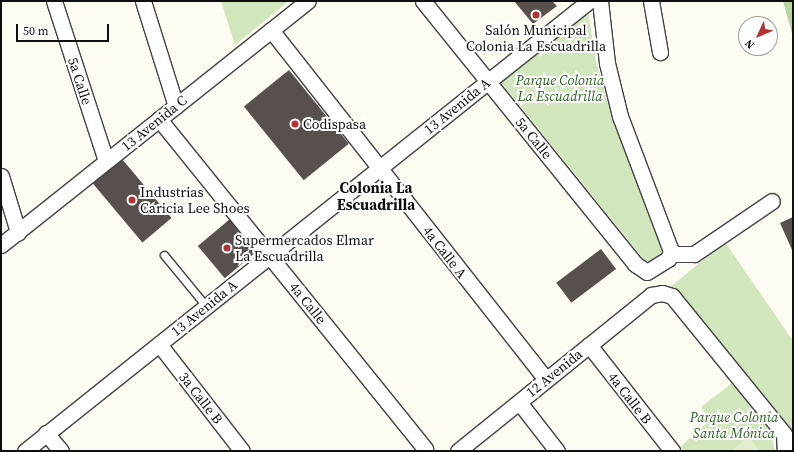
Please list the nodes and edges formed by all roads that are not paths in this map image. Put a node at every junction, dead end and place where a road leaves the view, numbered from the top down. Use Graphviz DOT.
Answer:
graph roads {
  1 [pos="54,1"];
  2 [pos="143,1"];
  3 [pos="308,1"];
  4 [pos="423,1"];
  5 [pos="589,1"];
  6 [pos="600,1"];
  7 [pos="651,1"];
  8 [pos="271,30"];
  9 [pos="660,52"];
  10 [pos="487,81"];
  11 [pos="176,106"];
  12 [pos="159,119"];
  13 [pos="106,161"];
  14 [pos="379,169"];
  15 [pos="1,176"];
  16 [pos="772,201"];
  17 [pos="18,232"];
  18 [pos="1,245"];
  19 [pos="671,254"];
  20 [pos="164,255"];
  21 [pos="269,255"];
  22 [pos="206,306"];
  23 [pos="159,344"];
  24 [pos="588,345"];
  25 [pos="546,379"];
  26 [pos="519,402"];
  27 [pos="46,433"];
  28 [pos="425,449"];
  29 [pos="25,451"];
  30 [pos="61,451"];
  31 [pos="242,451"];
  32 [pos="458,451"];
  33 [pos="557,451"];
  34 [pos="672,451"];
  35 [pos="785,451"];
  1 -- 13 [label="street, 5a Calle"];
  2 -- 11 [label="street"];
  3 -- 8 [label="street, 13 Avenida C"];
  4 -- 10 [label="street, 5a Calle"];
  5 -- 10 [label="street, 13 Avenida A"];
  6 -- 19 [label="street"];
  7 -- 9 [label="street"];
  8 -- 11 [label="street, 13 Avenida C"];
  8 -- 14 [label="street, 4a Calle A"];
  10 -- 14 [label="street, 13 Avenida A"];
  10 -- 19 [label="street, 5a Calle"];
  11 -- 12 [label="street, 13 Avenida C"];
  12 -- 13 [label="street, 13 Avenida C"];
  12 -- 21 [label="street, 4a Calle"];
  13 -- 17 [label="street, 13 Avenida C"];
  14 -- 21 [label="street, 13 Avenida A"];
  14 -- 25 [label="street, 4a Calle A"];
  15 -- 17 [label="street"];
  16 -- 19 [label="street"];
  17 -- 18 [label="street, 13 Avenida C"];
  20 -- 22 [label="lane"];
  21 -- 22 [label="street, 13 Avenida A"];
  21 -- 28 [label="street, 4a Calle"];
  22 -- 23 [label="street, 13 Avenida A"];
  23 -- 27 [label="street, 13 Avenida A"];
  23 -- 31 [label="street, 3a Calle B"];
  24 -- 25 [label="street, 12 Avenida"];
  24 -- 34 [label="street, 4a Calle B"];
  24 -- 35 [label="street, 12 Avenida"];
  25 -- 26 [label="street, 12 Avenida"];
  26 -- 32 [label="street, 12 Avenida"];
  26 -- 33 [label="street"];
  27 -- 29 [label="street, 13 Avenida A"];
  27 -- 30 [label="street"];
}
